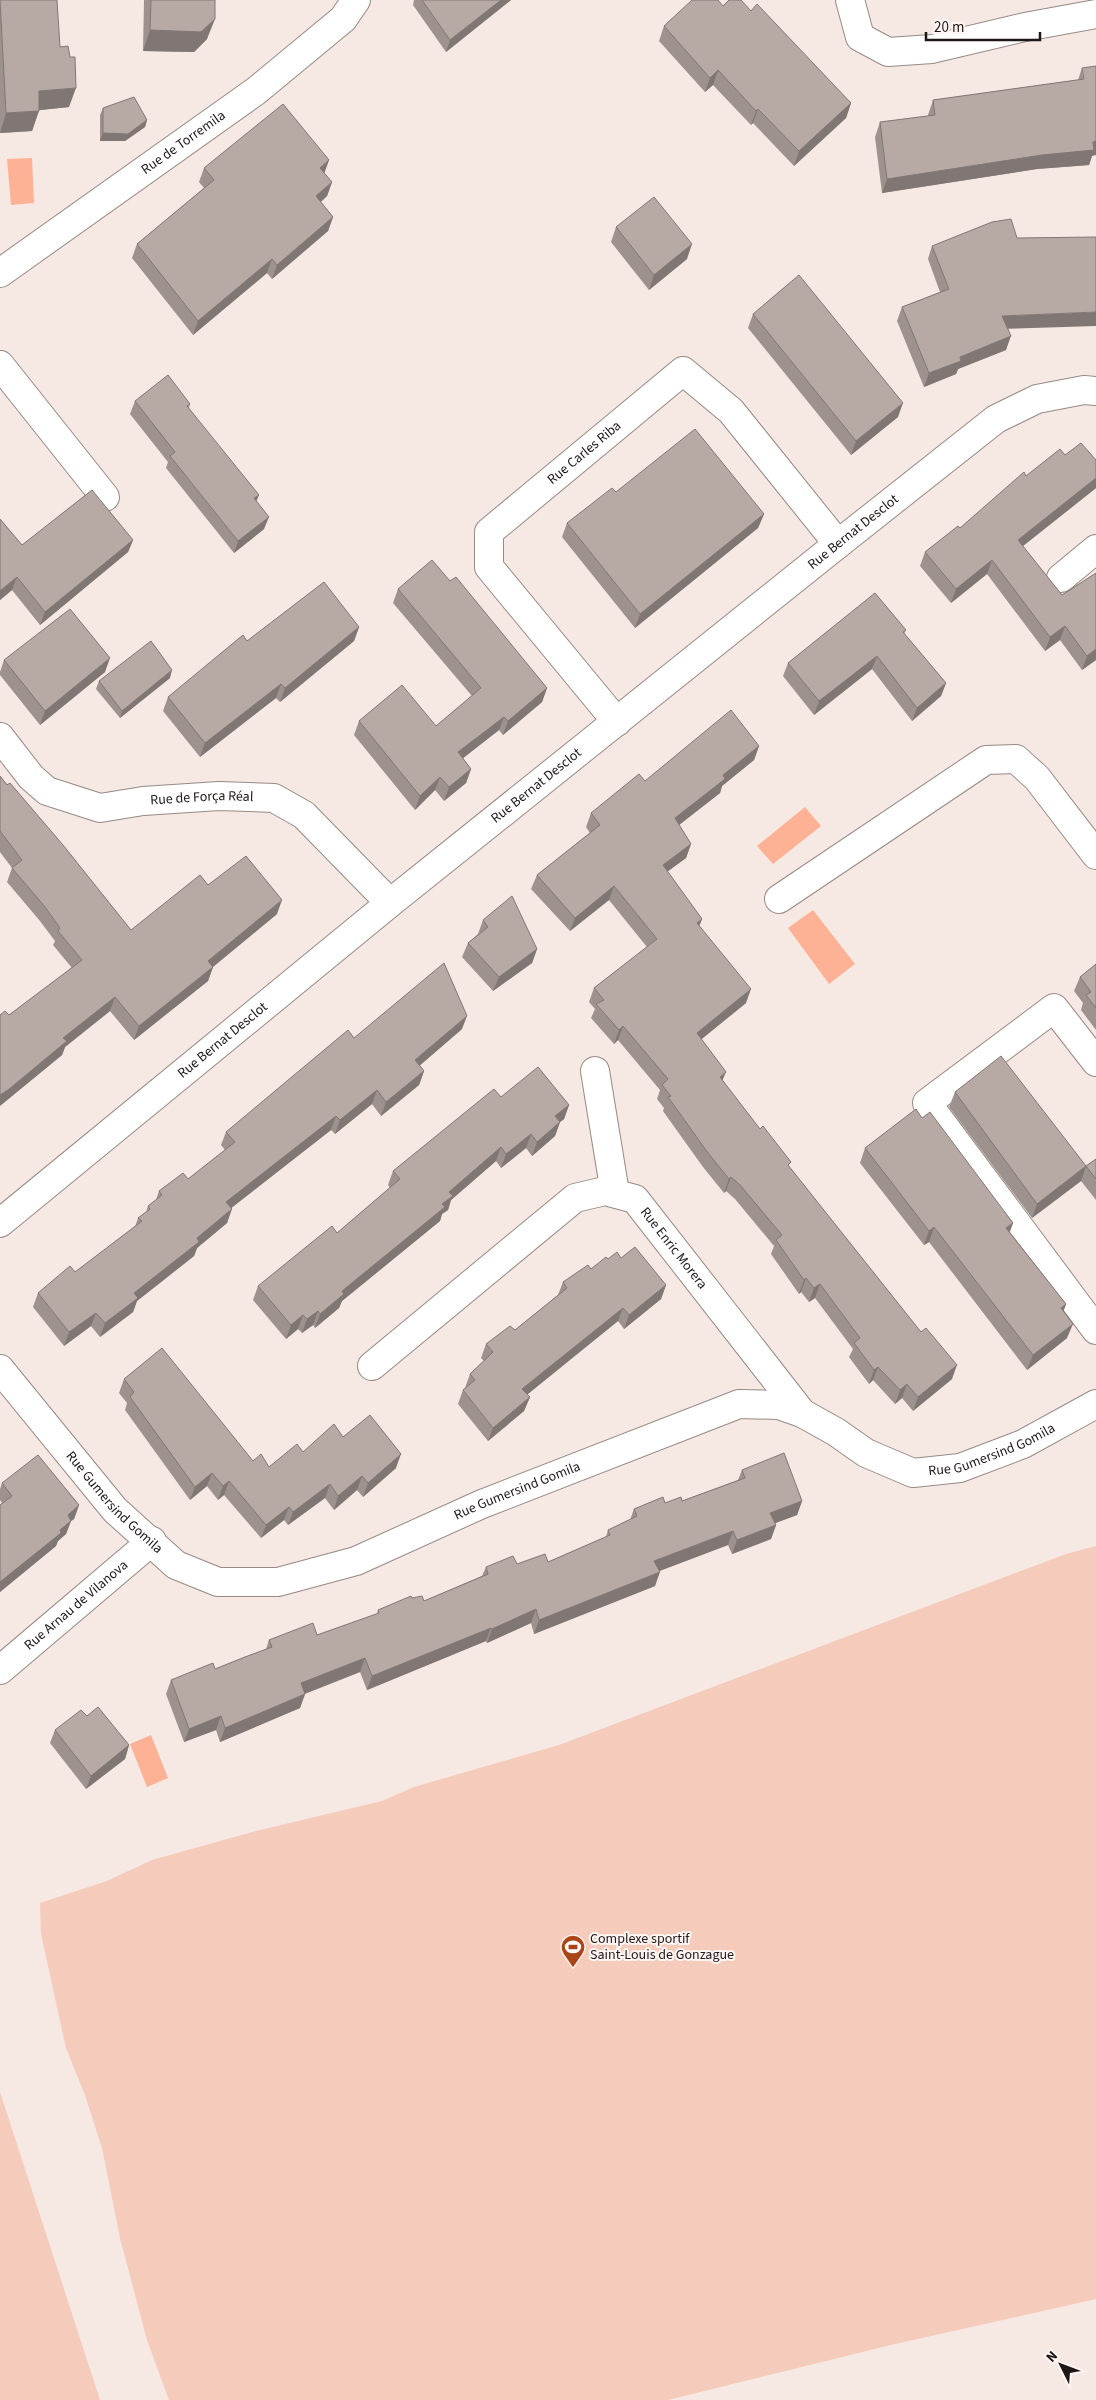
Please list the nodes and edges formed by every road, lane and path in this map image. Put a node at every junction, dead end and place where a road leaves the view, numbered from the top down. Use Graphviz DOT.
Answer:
graph roads {
  1 [pos="356,0"];
  2 [pos="850,0"];
  3 [pos="1096,14"];
  4 [pos="0,273"];
  5 [pos="0,365"];
  6 [pos="1096,391"];
  7 [pos="105,497"];
  8 [pos="838,544"];
  9 [pos="1096,549"];
  10 [pos="1061,578"];
  11 [pos="618,722"];
  12 [pos="0,737"];
  13 [pos="1096,855"];
  14 [pos="779,899"];
  15 [pos="390,903"];
  16 [pos="1096,1062"];
  17 [pos="595,1071"];
  18 [pos="615,1193"];
  19 [pos="0,1224"];
  20 [pos="1096,1330"];
  21 [pos="372,1366"];
  22 [pos="0,1369"];
  23 [pos="1096,1404"];
  24 [pos="802,1413"];
  25 [pos="152,1541"];
  26 [pos="0,1670"];
  1 -- 4 [label="street, Rue de Torremila"];
  2 -- 3 [label="street"];
  5 -- 7 [label="street"];
  6 -- 8 [label="street, Rue Bernat Desclot"];
  8 -- 11 [label="street, Rue Bernat Desclot"];
  8 -- 11 [label="street, Rue Carles Riba"];
  9 -- 10 [label="street"];
  11 -- 15 [label="street, Rue Bernat Desclot"];
  12 -- 15 [label="street, Rue de Força Réal"];
  13 -- 14 [label="street"];
  15 -- 19 [label="street, Rue Bernat Desclot"];
  16 -- 20 [label="street"];
  17 -- 18 [label="street"];
  18 -- 21 [label="street, Rue Enric Morera"];
  18 -- 24 [label="street, Rue Enric Morera"];
  22 -- 25 [label="street, Rue Gumersind Gomila"];
  23 -- 24 [label="street, Rue Gumersind Gomila"];
  24 -- 25 [label="street, Rue Gumersind Gomila"];
  25 -- 26 [label="street, Rue Arnau de Vilanova"];
}
